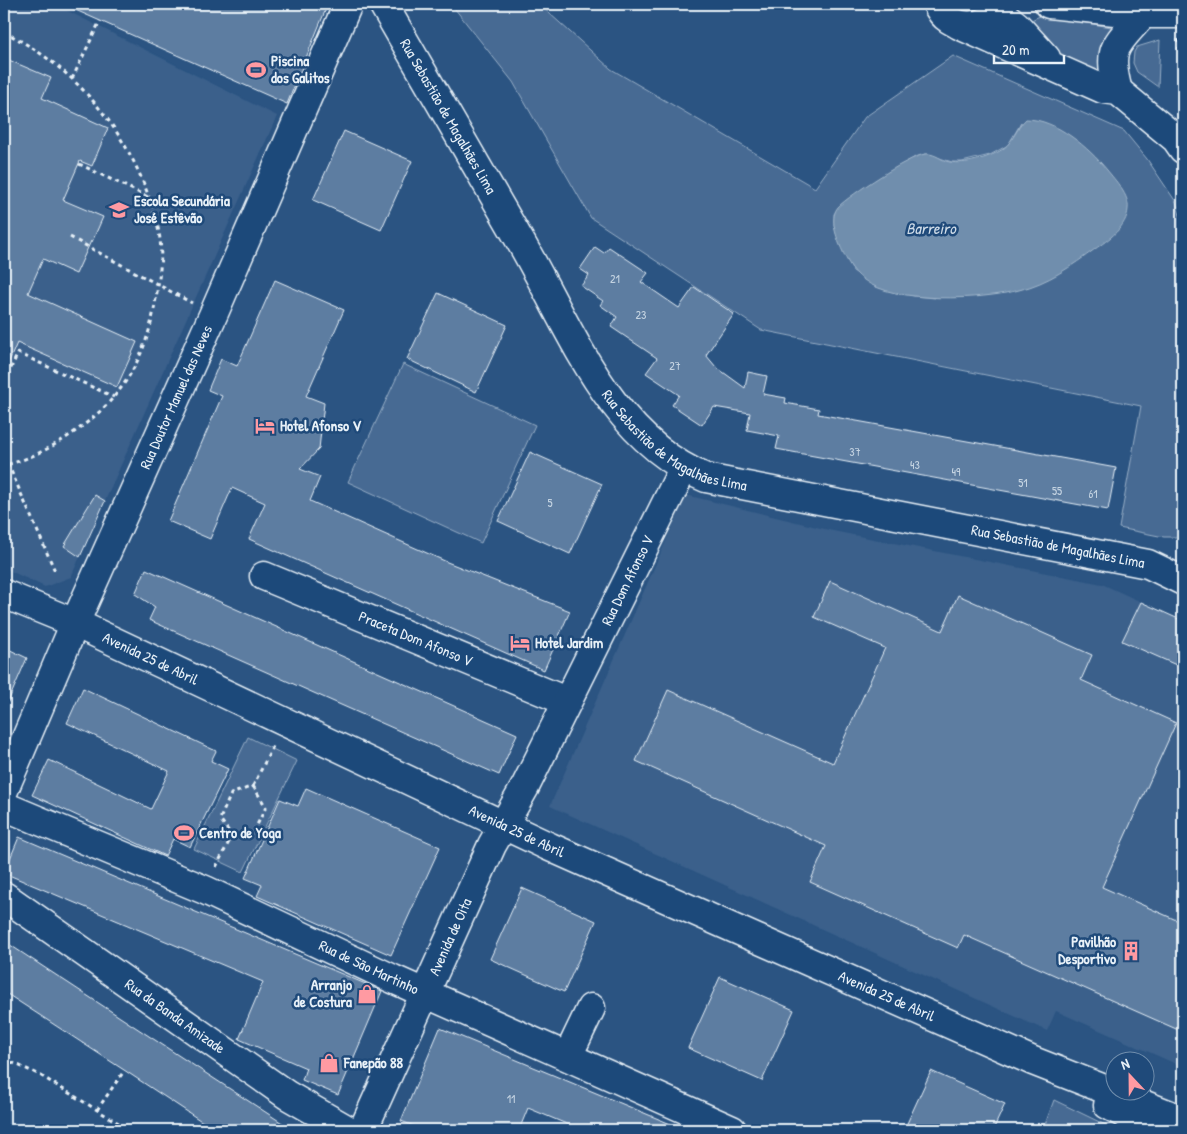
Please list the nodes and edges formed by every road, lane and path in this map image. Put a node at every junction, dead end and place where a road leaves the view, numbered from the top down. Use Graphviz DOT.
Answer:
graph roads {
  1 [pos="348,4"];
  2 [pos="383,4"];
  3 [pos="937,4"];
  4 [pos="1049,4"];
  5 [pos="997,6"];
  6 [pos="1143,14"];
  7 [pos="1180,14"];
  8 [pos="100,21"];
  9 [pos="959,25"];
  10 [pos="5,33"];
  11 [pos="4,41"];
  12 [pos="1052,64"];
  13 [pos="72,79"];
  14 [pos="1118,91"];
  15 [pos="1183,104"];
  16 [pos="1183,149"];
  17 [pos="78,164"];
  18 [pos="148,197"];
  19 [pos="70,237"];
  20 [pos="158,285"];
  21 [pos="193,304"];
  22 [pos="4,382"];
  23 [pos="114,397"];
  24 [pos="6,465"];
  25 [pos="683,469"];
  26 [pos="55,571"];
  27 [pos="1181,575"];
  28 [pos="264,576"];
  29 [pos="4,594"];
  30 [pos="75,623"];
  31 [pos="566,701"];
  32 [pos="286,721"];
  33 [pos="253,786"];
  34 [pos="4,790"];
  35 [pos="4,806"];
  36 [pos="503,826"];
  37 [pos="232,836"];
  38 [pos="205,890"];
  39 [pos="4,896"];
  40 [pos="424,992"];
  41 [pos="591,1008"];
  42 [pos="568,1056"];
  43 [pos="4,1059"];
  44 [pos="1033,1061"];
  45 [pos="124,1070"];
  46 [pos="97,1110"];
  47 [pos="1183,1120"];
  48 [pos="130,1130"];
  49 [pos="348,1130"];
  50 [pos="363,1130"];
  51 [pos="732,1130"];
  52 [pos="1154,1130"];
  1 -- 30 [label="street, Rua Doutor Manuel das Neves"];
  2 -- 25 [label="street, Rua Sebastião de Magalhães Lima"];
  3 -- 9 [label="street"];
  4 -- 6 [label="street"];
  5 -- 9 [label="street"];
  5 -- 12 [label="street"];
  6 -- 7 [label="street"];
  6 -- 14 [label="street"];
  7 -- 15 [label="path"];
  8 -- 13 [label="path"];
  9 -- 12 [label="street"];
  10 -- 11 [label="path"];
  10 -- 13 [label="path"];
  12 -- 14 [label="street"];
  13 -- 18 [label="path"];
  14 -- 16 [label="street"];
  17 -- 18 [label="path"];
  18 -- 20 [label="path"];
  19 -- 20 [label="path"];
  20 -- 21 [label="path"];
  20 -- 23 [label="path"];
  22 -- 23 [label="path"];
  23 -- 24 [label="path"];
  24 -- 26 [label="path"];
  25 -- 27 [label="street, Rua Sebastião de Magalhães Lima"];
  25 -- 31 [label="street, Rua Dom Afonso V"];
  28 -- 31 [label="street, Praceta Dom Afonso V"];
  29 -- 30 [label="street, Avenida 25 de Abril"];
  30 -- 32 [label="street, Avenida 25 de Abril"];
  30 -- 34 [label="street, Rua Doutor Manuel das Neves"];
  31 -- 36 [label="street, Rua Dom Afonso V"];
  32 -- 33 [label="path"];
  32 -- 36 [label="street, Avenida 25 de Abril"];
  33 -- 37 [label="path"];
  33 -- 37 [label="path"];
  35 -- 38 [label="street, Rua de São Martinho"];
  36 -- 40 [label="street, Avenida de Oita"];
  36 -- 44 [label="street, Avenida 25 de Abril"];
  37 -- 38 [label="path"];
  38 -- 40 [label="street, Rua de São Martinho"];
  39 -- 49 [label="street, Rua da Banda Amizade"];
  40 -- 42 [label="street, Rua de São Martinho"];
  40 -- 50 [label="street, Avenida de Oita"];
  41 -- 42 [label="street"];
  42 -- 51 [label="street, Rua de São Martinho"];
  43 -- 46 [label="path"];
  44 -- 47 [label="street, Avenida 25 de Abril"];
  44 -- 52 [label="street, Avenida 25 de Abril"];
  45 -- 46 [label="path"];
  46 -- 48 [label="path"];
}
